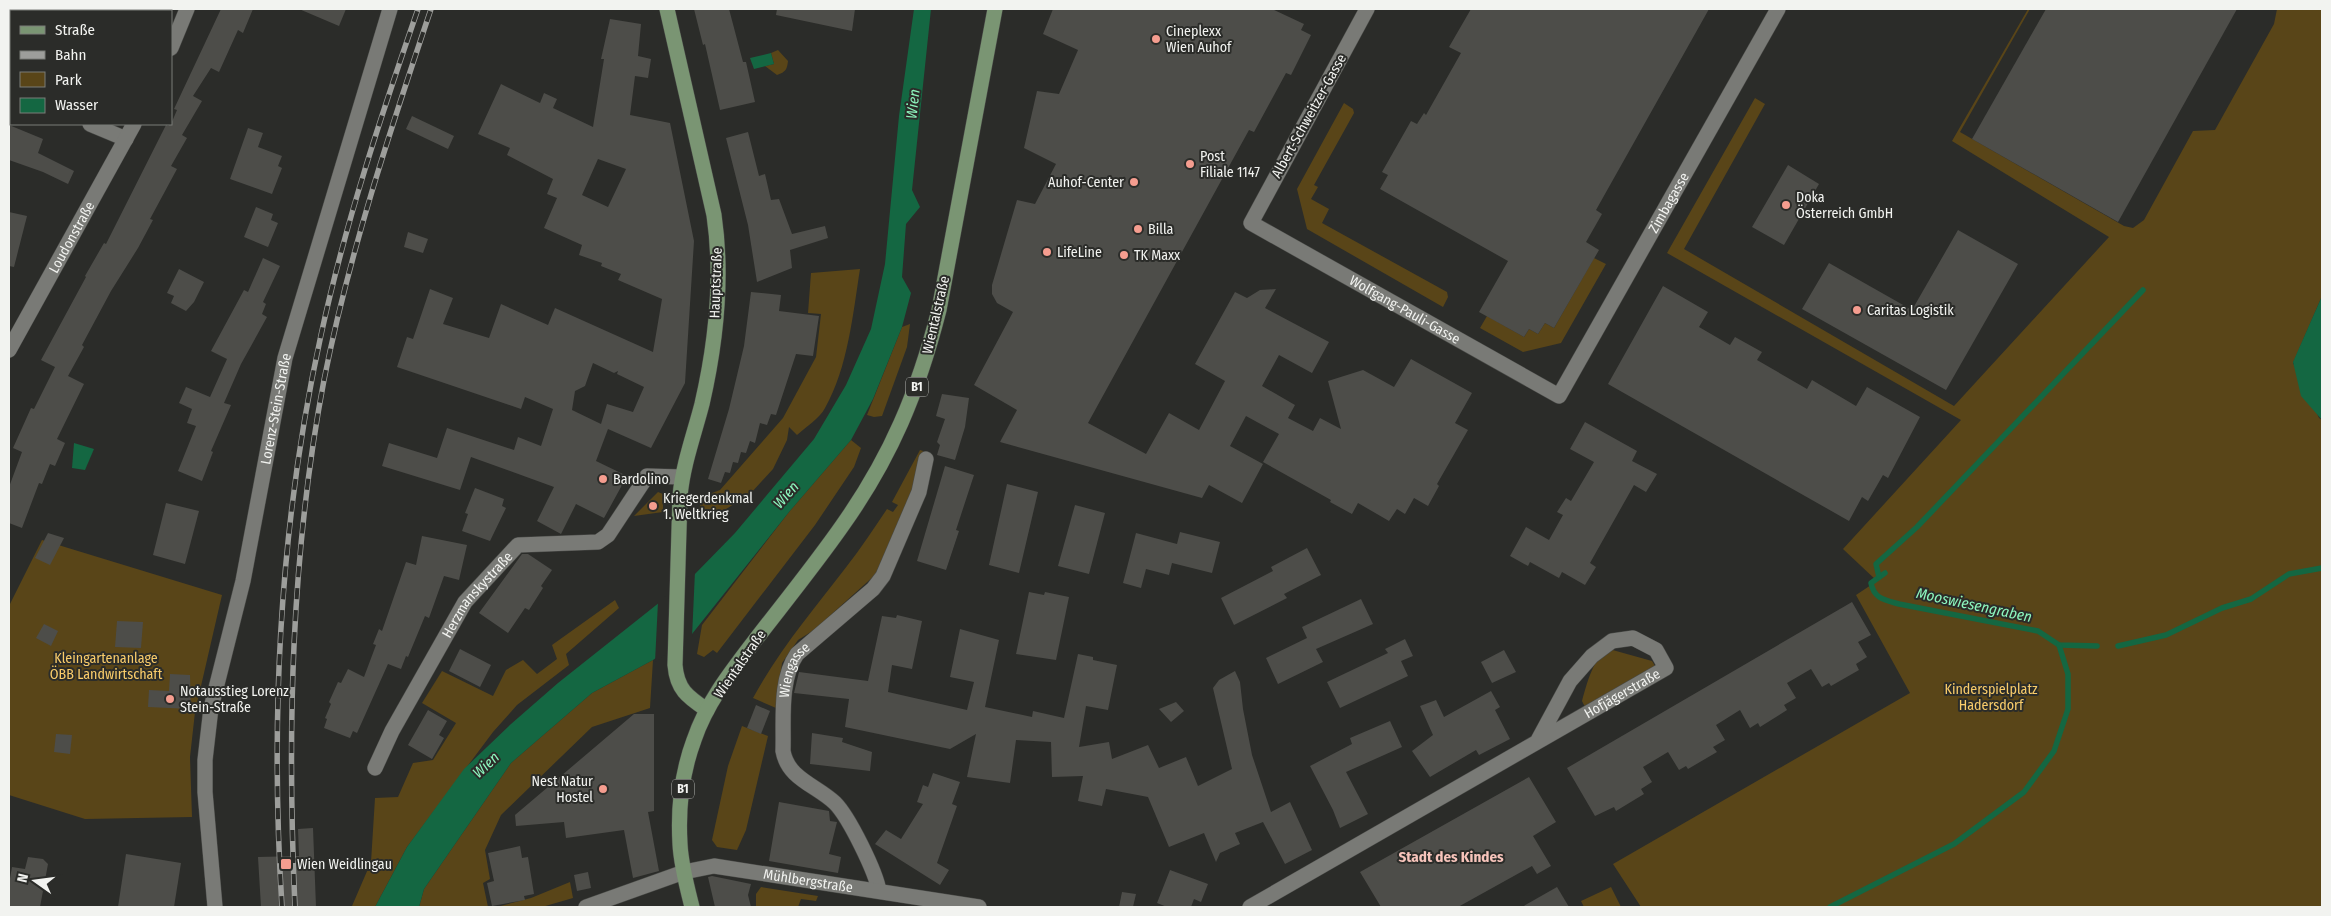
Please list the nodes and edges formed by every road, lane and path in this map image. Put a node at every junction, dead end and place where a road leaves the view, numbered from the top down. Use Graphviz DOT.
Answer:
graph roads {
  1 [pos="188,9"];
  2 [pos="390,9"];
  3 [pos="666,9"];
  4 [pos="995,9"];
  5 [pos="1367,9"];
  6 [pos="1778,9"];
  7 [pos="172,46"];
  8 [pos="92,125"];
  9 [pos="133,125"];
  10 [pos="126,139"];
  11 [pos="1251,223"];
  12 [pos="9,350"];
  13 [pos="1559,396"];
  14 [pos="926,459"];
  15 [pos="682,477"];
  16 [pos="707,710"];
  17 [pos="1537,742"];
  18 [pos="375,768"];
  19 [pos="684,872"];
  20 [pos="879,891"];
  21 [pos="924,903"];
  22 [pos="215,907"];
  23 [pos="586,907"];
  24 [pos="692,907"];
  25 [pos="979,907"];
  26 [pos="1250,907"];
  1 -- 7 [label="street"];
  2 -- 22 [label="street, Lorenz-Stein-Straße"];
  3 -- 15 [label="main road, Hauptstraße"];
  4 -- 16 [label="main road, Wientalstraße / B1"];
  5 -- 11 [label="street, Albert-Schweitzer-Gasse"];
  6 -- 13 [label="street, Zimbagasse"];
  8 -- 10 [label="street"];
  9 -- 10 [label="street, Loudonstraße"];
  10 -- 12 [label="street, Loudonstraße"];
  11 -- 13 [label="street, Wolfgang-Pauli-Gasse"];
  14 -- 20 [label="street, Wiengasse"];
  15 -- 16 [label="main road, Hauptstraße"];
  15 -- 18 [label="street, Herzmanskystraße"];
  16 -- 19 [label="main road, B1"];
  17 -- 17 [label="street, Hofjägerstraße"];
  17 -- 26 [label="street, Hofjägerstraße"];
  19 -- 20 [label="street, Mühlbergstraße"];
  19 -- 23 [label="street, Mühlbergstraße"];
  19 -- 24 [label="main road, B1"];
  20 -- 21 [label="street, Mühlbergstraße"];
  21 -- 25 [label="street"];
}
